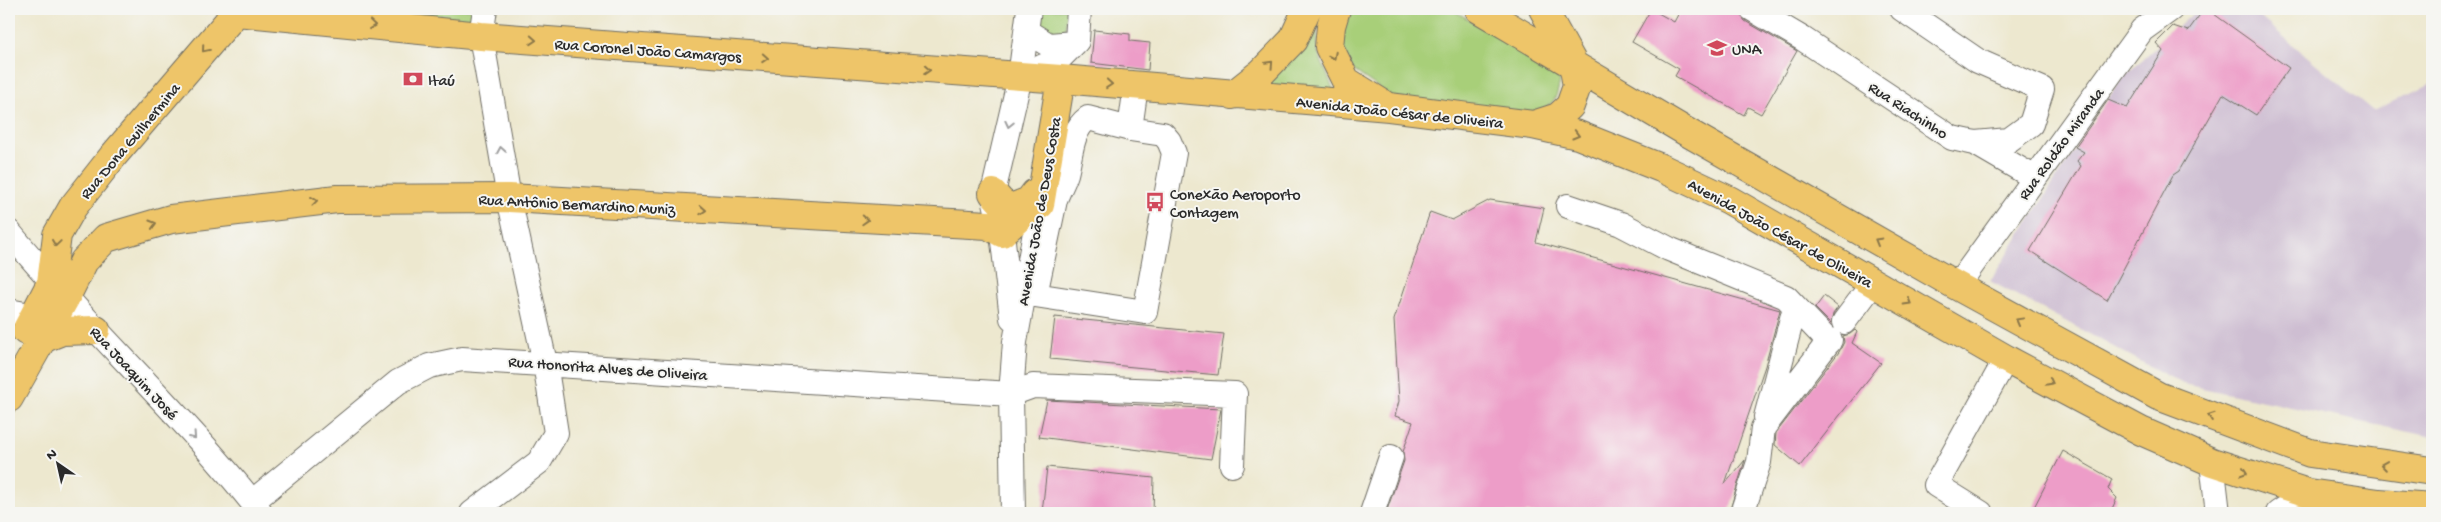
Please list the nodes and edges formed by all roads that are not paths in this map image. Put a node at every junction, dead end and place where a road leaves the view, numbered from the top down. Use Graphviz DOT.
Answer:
graph roads {
  1 [pos="484,9"];
  2 [pos="1079,9"];
  3 [pos="1307,9"];
  4 [pos="1336,9"];
  5 [pos="1479,9"];
  6 [pos="1543,9"];
  7 [pos="1752,9"];
  8 [pos="1902,9"];
  9 [pos="2171,9"];
  10 [pos="235,10"];
  11 [pos="1027,20"];
  12 [pos="481,36"];
  13 [pos="1075,43"];
  14 [pos="1573,63"];
  15 [pos="1020,77"];
  16 [pos="1061,79"];
  17 [pos="1136,86"];
  18 [pos="1233,95"];
  19 [pos="1388,107"];
  20 [pos="1532,125"];
  21 [pos="1130,129"];
  22 [pos="1975,143"];
  23 [pos="2035,178"];
  24 [pos="993,193"];
  25 [pos="1046,195"];
  26 [pos="509,198"];
  27 [pos="1568,206"];
  28 [pos="73,208"];
  29 [pos="9,232"];
  30 [pos="1002,233"];
  31 [pos="106,238"];
  32 [pos="1874,282"];
  33 [pos="1957,286"];
  34 [pos="58,290"];
  35 [pos="1795,307"];
  36 [pos="28,322"];
  37 [pos="96,330"];
  38 [pos="1834,335"];
  39 [pos="1015,342"];
  40 [pos="2006,358"];
  41 [pos="9,363"];
  42 [pos="545,363"];
  43 [pos="1011,394"];
  44 [pos="9,398"];
  45 [pos="1763,428"];
  46 [pos="1391,457"];
  47 [pos="2212,462"];
  48 [pos="1232,465"];
  49 [pos="2432,471"];
  50 [pos="2308,493"];
  51 [pos="2432,507"];
  52 [pos="257,508"];
  53 [pos="472,513"];
  54 [pos="1013,513"];
  55 [pos="1372,513"];
  56 [pos="1742,513"];
  57 [pos="1981,513"];
  58 [pos="2218,513"];
  59 [pos="2278,513"];
  1 -- 12 [label="street"];
  2 -- 13 [label="street"];
  18 -- 3 [label="main road, one-way"];
  4 -- 19 [label="main road, one-way"];
  5 -- 14 [label="main road"];
  6 -- 14 [label="main road"];
  7 -- 22 [label="street, Rua Riachinho"];
  8 -- 22 [label="street, Rua Riachinho"];
  9 -- 23 [label="street, Rua Roldão Miranda"];
  10 -- 12 [label="main road, Rua Coronel João Camargos, one-way"];
  10 -- 28 [label="main road, Rua Dona Guilhermina, one-way"];
  11 -- 13 [label="street, Avenida João de Deus Costa"];
  11 -- 15 [label="street, Avenida João de Deus Costa"];
  12 -- 15 [label="main road, Rua Coronel João Camargos, one-way"];
  26 -- 12 [label="street, one-way"];
  13 -- 15 [label="street"];
  14 -- 20 [label="main road"];
  33 -- 14 [label="main road, one-way"];
  15 -- 16 [label="main road, Rua Coronel João Camargos"];
  15 -- 24 [label="street, Avenida João de Deus Costa, one-way"];
  16 -- 17 [label="main road, Avenida João César de Oliveira, one-way"];
  16 -- 25 [label="main road, Avenida João de Deus Costa"];
  17 -- 18 [label="main road, Avenida João César de Oliveira"];
  17 -- 21 [label="street"];
  18 -- 19 [label="main road, Avenida João César de Oliveira"];
  19 -- 20 [label="main road, Avenida João César de Oliveira"];
  20 -- 32 [label="main road, Avenida João César de Oliveira, one-way"];
  21 -- 25 [label="street"];
  21 -- 25 [label="street"];
  22 -- 23 [label="street"];
  23 -- 33 [label="street, Rua Roldão Miranda"];
  24 -- 25 [label="main road"];
  24 -- 30 [label="street, Avenida João de Deus Costa"];
  25 -- 30 [label="main road"];
  25 -- 39 [label="street, Avenida João de Deus Costa"];
  26 -- 30 [label="main road, Rua Antônio Bernardino Muniz, one-way"];
  31 -- 26 [label="main road, Rua Antônio Bernardino Muniz, one-way"];
  26 -- 42 [label="street"];
  27 -- 35 [label="street"];
  28 -- 31 [label="main road"];
  28 -- 34 [label="main road, Rua Dona Guilhermina, one-way"];
  29 -- 34 [label="street, Rua Joaquim José"];
  30 -- 39 [label="street, Avenida João de Deus Costa"];
  31 -- 34 [label="main road"];
  32 -- 38 [label="street"];
  32 -- 40 [label="main road, Avenida João César de Oliveira, one-way"];
  49 -- 33 [label="main road, one-way"];
  34 -- 36 [label="main road"];
  34 -- 37 [label="street, Rua Joaquim José"];
  35 -- 38 [label="street"];
  35 -- 45 [label="street"];
  36 -- 37 [label="main road"];
  36 -- 41 [label="main road"];
  36 -- 44 [label="main road"];
  37 -- 52 [label="street, Rua Joaquim José, one-way"];
  38 -- 45 [label="street"];
  39 -- 43 [label="street, Avenida João de Deus Costa"];
  40 -- 47 [label="main road, Avenida João César de Oliveira, one-way"];
  40 -- 57 [label="street"];
  42 -- 43 [label="street, Rua Honorita Alves de Oliveira"];
  42 -- 52 [label="street, Rua Honorita Alves de Oliveira"];
  42 -- 53 [label="street"];
  43 -- 48 [label="street"];
  43 -- 54 [label="street, Avenida João de Deus Costa"];
  45 -- 56 [label="street"];
  46 -- 55 [label="street"];
  47 -- 50 [label="main road, Avenida João César de Oliveira, one-way"];
  47 -- 58 [label="street"];
  50 -- 51 [label="main road, Avenida João César de Oliveira"];
  50 -- 59 [label="street"];
}
